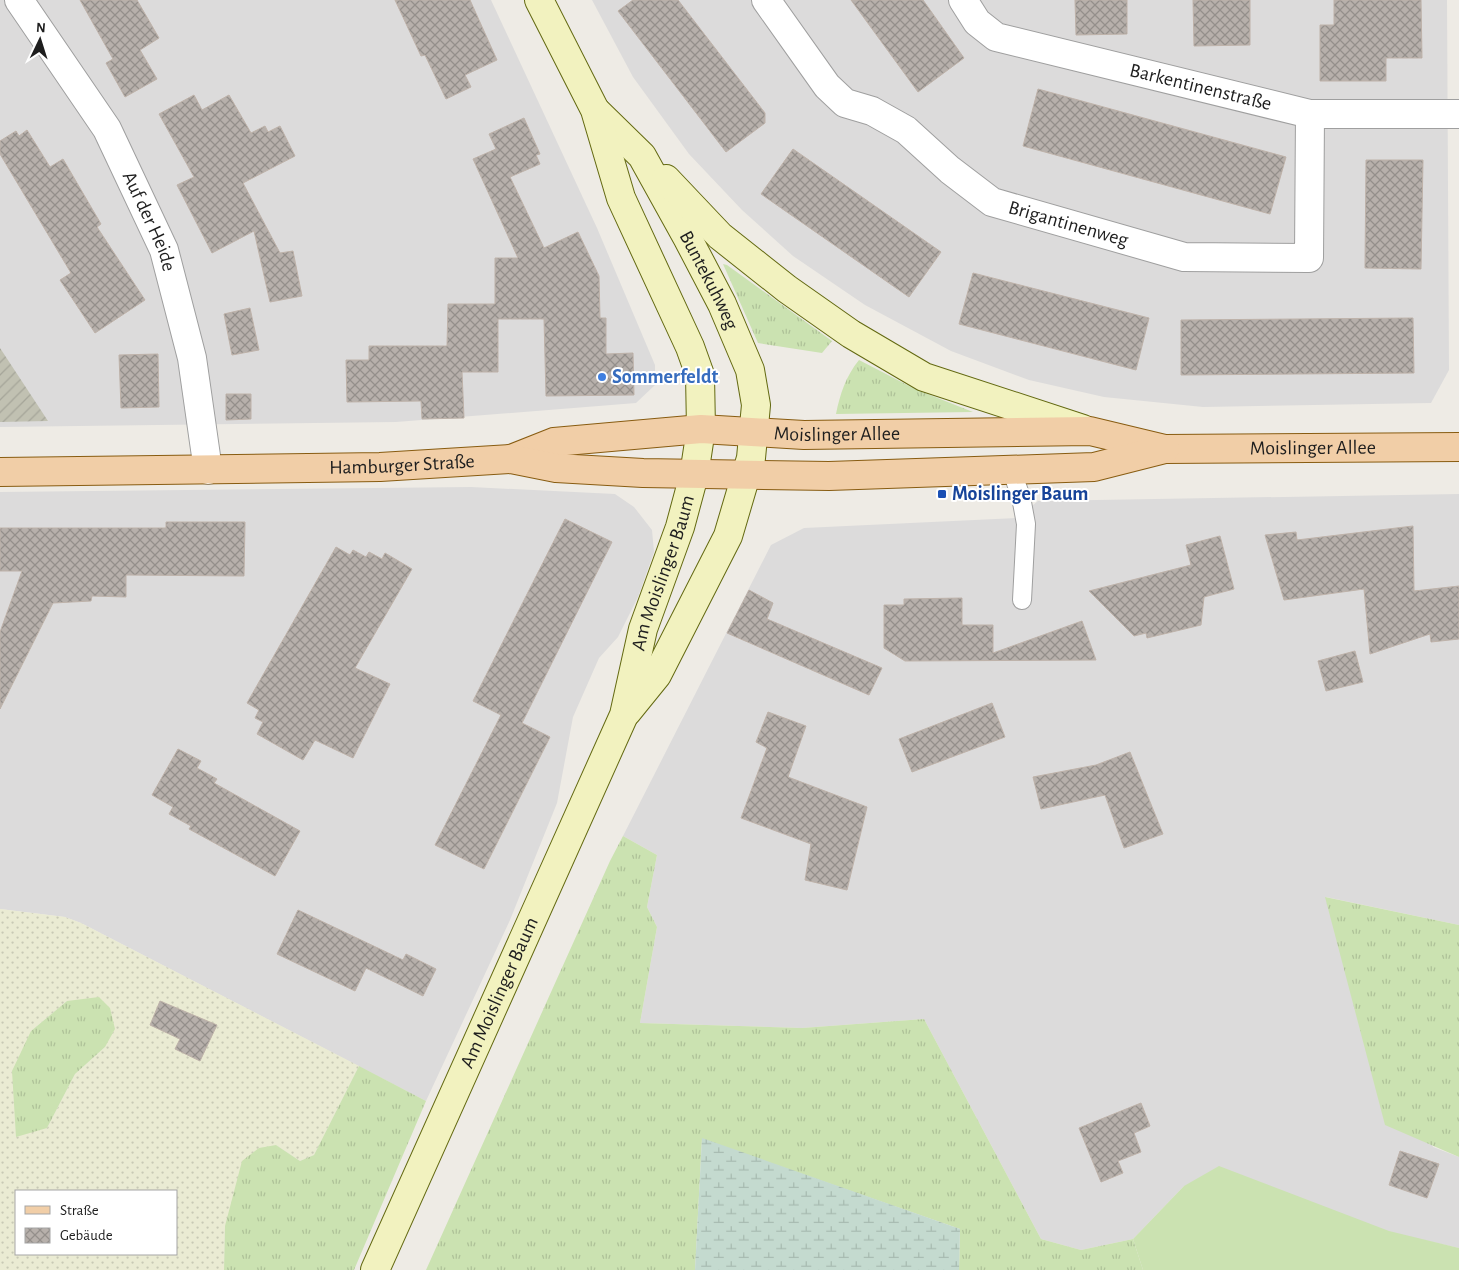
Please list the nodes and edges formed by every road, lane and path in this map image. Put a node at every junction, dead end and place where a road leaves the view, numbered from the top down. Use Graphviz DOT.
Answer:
graph roads {
  1 [pos="19,0"];
  2 [pos="539,0"];
  3 [pos="766,0"];
  4 [pos="963,0"];
  5 [pos="595,110"];
  6 [pos="1310,114"];
  7 [pos="1459,114"];
  8 [pos="642,156"];
  9 [pos="701,429"];
  10 [pos="1090,431"];
  11 [pos="755,433"];
  12 [pos="1459,447"];
  13 [pos="1165,449"];
  14 [pos="511,459"];
  15 [pos="208,470"];
  16 [pos="1011,470"];
  17 [pos="0,472"];
  18 [pos="694,475"];
  19 [pos="746,475"];
  20 [pos="803,476"];
  21 [pos="1022,600"];
  22 [pos="624,715"];
  23 [pos="375,1270"];
  1 -- 15 [label="street, Auf der Heide"];
  2 -- 5 [label="main road, Buntekuhweg"];
  3 -- 6 [label="street, Brigantinenweg"];
  4 -- 6 [label="street, Barkentinenstraße"];
  5 -- 8 [label="main road, Buntekuhweg"];
  5 -- 9 [label="main road, Buntekuhweg"];
  6 -- 7 [label="street, Barkentinenstraße"];
  8 -- 10 [label="main road"];
  8 -- 11 [label="main road, Buntekuhweg"];
  9 -- 11 [label="main road, Moislinger Allee"];
  9 -- 14 [label="main road, Moislinger Allee"];
  9 -- 18 [label="main road, Am Moislinger Baum"];
  10 -- 11 [label="main road, Moislinger Allee"];
  10 -- 13 [label="main road, Moislinger Allee"];
  11 -- 19 [label="main road, Buntekuhweg"];
  12 -- 13 [label="main road, Moislinger Allee"];
  13 -- 16 [label="main road, Moislinger Allee"];
  14 -- 15 [label="main road, Hamburger Straße"];
  14 -- 18 [label="main road, Hamburger Straße"];
  15 -- 17 [label="main road, Hamburger Straße"];
  16 -- 20 [label="main road, Moislinger Allee"];
  16 -- 21 [label="lane"];
  18 -- 19 [label="main road, Hamburger Straße"];
  18 -- 22 [label="main road, Am Moislinger Baum"];
  19 -- 20 [label="main road, Hamburger Straße"];
  19 -- 22 [label="main road, Am Moislinger Baum"];
  22 -- 23 [label="main road, Am Moislinger Baum"];
}
